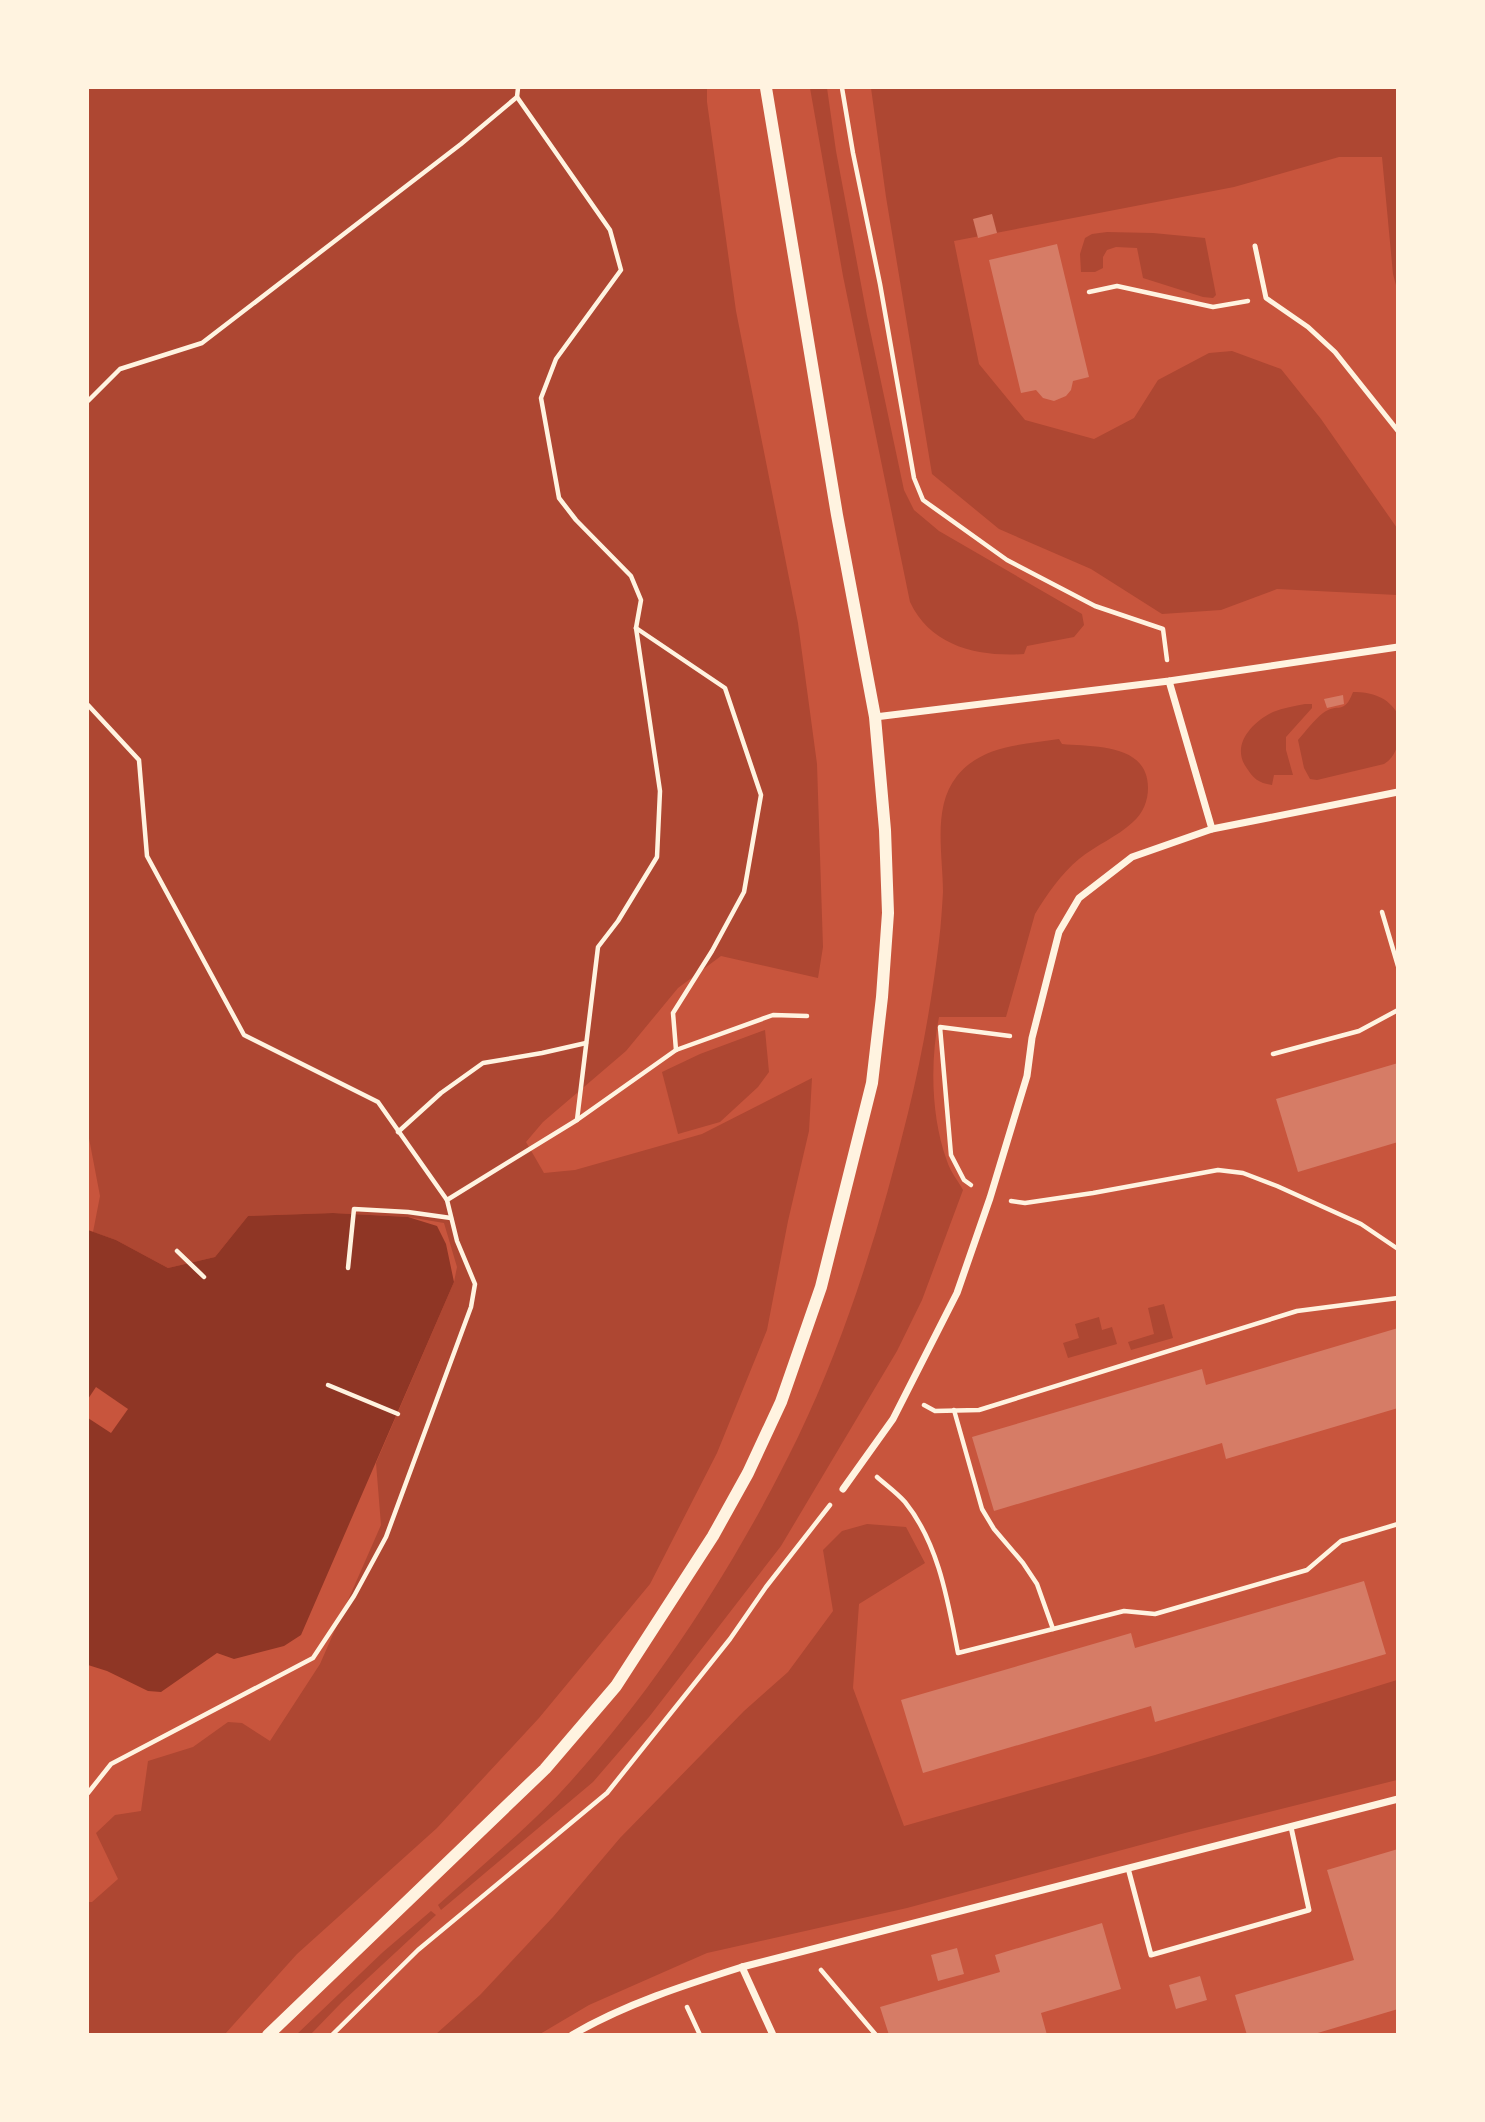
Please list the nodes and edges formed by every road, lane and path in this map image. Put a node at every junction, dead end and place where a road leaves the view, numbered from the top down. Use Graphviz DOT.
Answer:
graph roads {
  1 [pos="518,88"];
  2 [pos="766,88"];
  3 [pos="842,88"];
  4 [pos="517,97"];
  5 [pos="1255,246"];
  6 [pos="1089,292"];
  7 [pos="1266,298"];
  8 [pos="88,401"];
  9 [pos="1398,431"];
  10 [pos="636,628"];
  11 [pos="1398,647"];
  12 [pos="1169,681"];
  13 [pos="88,705"];
  14 [pos="875,717"];
  15 [pos="1398,792"];
  16 [pos="1212,829"];
  17 [pos="1382,912"];
  18 [pos="1398,966"];
  19 [pos="1398,1010"];
  20 [pos="807,1016"];
  21 [pos="1000,1035"];
  22 [pos="586,1043"];
  23 [pos="676,1050"];
  24 [pos="1273,1054"];
  25 [pos="577,1120"];
  26 [pos="398,1132"];
  27 [pos="990,1198"];
  28 [pos="447,1200"];
  29 [pos="451,1218"];
  30 [pos="1398,1249"];
  31 [pos="177,1251"];
  32 [pos="348,1268"];
  33 [pos="204,1277"];
  34 [pos="1398,1298"];
  35 [pos="328,1385"];
  36 [pos="905,1394"];
  37 [pos="954,1410"];
  38 [pos="398,1414"];
  39 [pos="861,1464"];
  40 [pos="842,1489"];
  41 [pos="1398,1524"];
  42 [pos="1053,1629"];
  43 [pos="88,1793"];
  44 [pos="1398,1799"];
  45 [pos="1291,1827"];
  46 [pos="1128,1868"];
  47 [pos="743,1967"];
  48 [pos="821,1970"];
  49 [pos="687,2005"];
  50 [pos="268,2035"];
  51 [pos="332,2035"];
  52 [pos="572,2035"];
  53 [pos="700,2035"];
  54 [pos="773,2035"];
  55 [pos="876,2035"];
  1 -- 4 [label="path"];
  2 -- 14 [label="street"];
  3 -- 12 [label="path"];
  4 -- 8 [label="path"];
  4 -- 10 [label="path"];
  5 -- 7 [label="lane"];
  6 -- 7 [label="path"];
  7 -- 9 [label="lane"];
  10 -- 22 [label="path"];
  10 -- 23 [label="path"];
  11 -- 12 [label="street"];
  12 -- 14 [label="street"];
  12 -- 16 [label="street"];
  13 -- 26 [label="path"];
  14 -- 50 [label="street"];
  15 -- 16 [label="street"];
  16 -- 27 [label="street"];
  17 -- 18 [label="path"];
  19 -- 24 [label="path"];
  20 -- 23 [label="path"];
  21 -- 27 [label="path"];
  22 -- 25 [label="path"];
  22 -- 26 [label="path"];
  23 -- 25 [label="path"];
  25 -- 28 [label="path"];
  26 -- 28 [label="path"];
  27 -- 30 [label="path"];
  27 -- 36 [label="street"];
  28 -- 29 [label="path"];
  29 -- 32 [label="path"];
  29 -- 43 [label="path"];
  31 -- 33 [label="path"];
  34 -- 37 [label="path"];
  35 -- 38 [label="path"];
  36 -- 37 [label="path"];
  36 -- 39 [label="street"];
  37 -- 42 [label="path"];
  39 -- 40 [label="street"];
  39 -- 42 [label="path"];
  40 -- 51 [label="path"];
  41 -- 42 [label="path"];
  44 -- 45 [label="street"];
  45 -- 46 [label="street"];
  45 -- 46 [label="lane"];
  46 -- 47 [label="street"];
  47 -- 52 [label="street"];
  47 -- 54 [label="street"];
  48 -- 55 [label="path"];
  49 -- 53 [label="path"];
}
